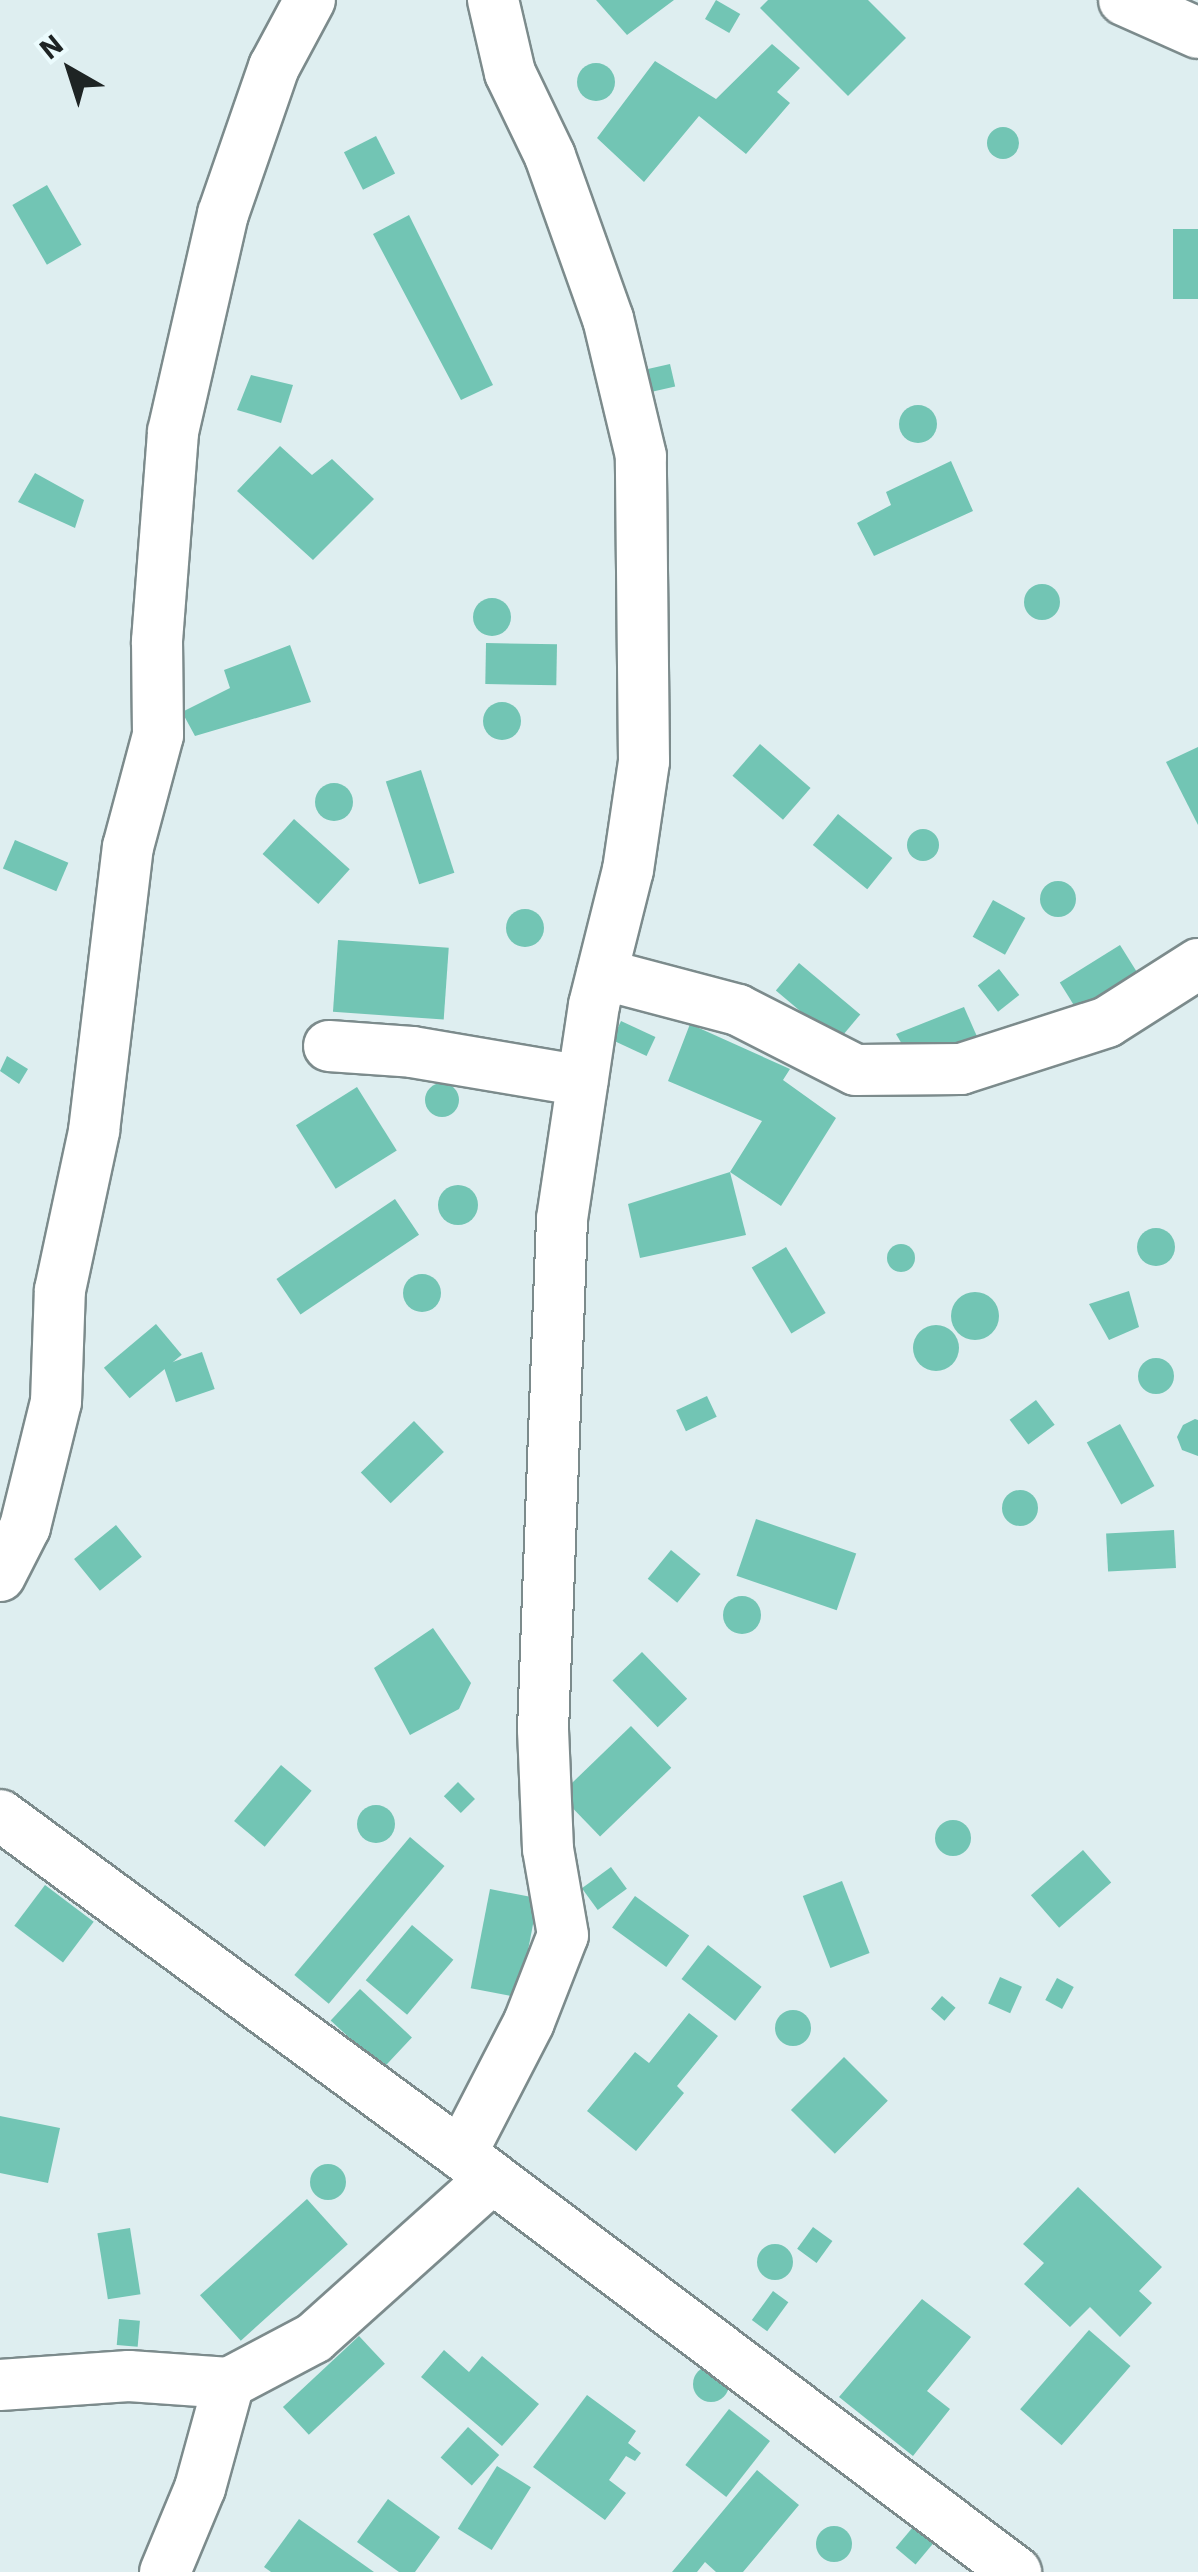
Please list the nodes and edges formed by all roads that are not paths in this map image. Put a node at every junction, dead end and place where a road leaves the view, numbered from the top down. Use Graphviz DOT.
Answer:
graph roads {
  1 [pos="310,0"];
  2 [pos="493,0"];
  3 [pos="1124,0"];
  4 [pos="1198,32"];
  5 [pos="1198,964"];
  6 [pos="602,974"];
  7 [pos="329,1046"];
  8 [pos="583,1081"];
  9 [pos="0,1576"];
  10 [pos="0,1815"];
  11 [pos="476,2166"];
  12 [pos="229,2384"];
  13 [pos="0,2385"];
  14 [pos="165,2572"];
  15 [pos="1016,2572"];
  1 -- 9 [label="street"];
  2 -- 6 [label="street"];
  3 -- 4 [label="street"];
  5 -- 6 [label="street"];
  6 -- 8 [label="street"];
  7 -- 8 [label="street"];
  8 -- 11 [label="street"];
  10 -- 11 [label="street"];
  11 -- 12 [label="street"];
  11 -- 15 [label="street"];
  12 -- 13 [label="street"];
  12 -- 14 [label="street"];
}
